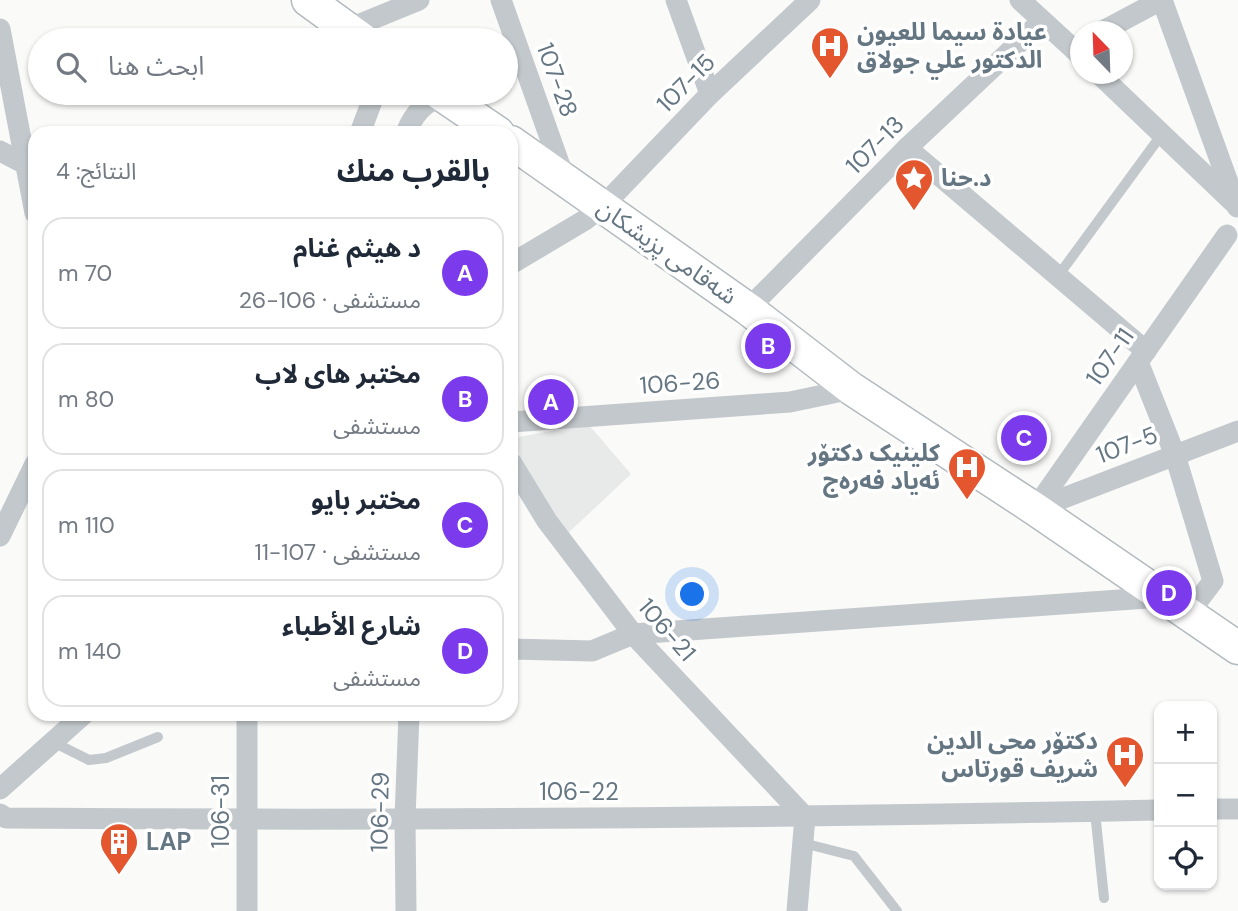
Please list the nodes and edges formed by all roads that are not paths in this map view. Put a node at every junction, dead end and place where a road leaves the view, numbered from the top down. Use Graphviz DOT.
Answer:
graph roads {
  1 [pos="308,0"];
  2 [pos="419,0"];
  3 [pos="500,0"];
  4 [pos="676,0"];
  5 [pos="810,0"];
  6 [pos="1020,0"];
  7 [pos="1162,0"];
  8 [pos="1042,21"];
  9 [pos="1122,21"];
  10 [pos="346,28"];
  11 [pos="369,28"];
  12 [pos="510,28"];
  13 [pos="0,29"];
  14 [pos="1070,42"];
  15 [pos="518,50"];
  16 [pos="1109,84"];
  17 [pos="710,94"];
  18 [pos="371,105"];
  19 [pos="425,105"];
  20 [pos="457,105"];
  21 [pos="363,126"];
  22 [pos="408,126"];
  23 [pos="488,126"];
  24 [pos="1161,134"];
  25 [pos="518,147"];
  26 [pos="907,148"];
  27 [pos="0,151"];
  28 [pos="27,165"];
  29 [pos="28,171"];
  30 [pos="564,177"];
  31 [pos="603,206"];
  32 [pos="1238,206"];
  33 [pos="1233,239"];
  34 [pos="518,260"];
  35 [pos="1058,276"];
  36 [pos="748,309"];
  37 [pos="1142,357"];
  38 [pos="852,389"];
  39 [pos="518,421"];
  40 [pos="1238,431"];
  41 [pos="1175,455"];
  42 [pos="518,473"];
  43 [pos="28,493"];
  44 [pos="1035,509"];
  45 [pos="0,536"];
  46 [pos="1175,606"];
  47 [pos="633,634"];
  48 [pos="1238,648"];
  49 [pos="518,649"];
  50 [pos="76,721"];
  51 [pos="247,721"];
  52 [pos="409,721"];
  53 [pos="158,737"];
  54 [pos="52,742"];
  55 [pos="0,789"];
  56 [pos="1217,809"];
  57 [pos="1238,809"];
  58 [pos="1154,810"];
  59 [pos="1095,812"];
  60 [pos="0,814"];
  61 [pos="805,817"];
  62 [pos="405,818"];
  63 [pos="247,820"];
  64 [pos="803,843"];
  65 [pos="1104,898"];
  66 [pos="247,911"];
  67 [pos="406,911"];
  68 [pos="797,911"];
  69 [pos="897,911"];
  1 -- 10 [label="main road"];
  2 -- 11 [label="street"];
  3 -- 12 [label="street, 107-28"];
  4 -- 17 [label="street"];
  5 -- 17 [label="street, 107-15"];
  6 -- 8 [label="street"];
  7 -- 9 [label="street"];
  7 -- 32 [label="street"];
  8 -- 14 [label="street"];
  8 -- 26 [label="street, 107-13"];
  13 -- 28 [label="street"];
  15 -- 30 [label="street, 107-28"];
  16 -- 24 [label="street"];
  17 -- 31 [label="street, 107-15"];
  18 -- 21 [label="street"];
  19 -- 22 [label="street"];
  20 -- 23 [label="main road"];
  24 -- 32 [label="street"];
  24 -- 35 [label="lane"];
  25 -- 30 [label="main road, شەقامی پزیشکان"];
  26 -- 35 [label="street"];
  26 -- 36 [label="street, 107-13"];
  27 -- 28 [label="street"];
  28 -- 29 [label="street"];
  30 -- 31 [label="main road, شەقامی پزیشکان"];
  31 -- 34 [label="street, 107-15"];
  31 -- 36 [label="main road, شەقامی پزیشکان"];
  32 -- 33 [label="street, 107-11"];
  33 -- 37 [label="street, 107-11"];
  35 -- 37 [label="street"];
  36 -- 38 [label="main road, شەقامی پزیشکان"];
  37 -- 41 [label="street"];
  37 -- 44 [label="street, 107-11"];
  38 -- 39 [label="street, 106-26"];
  38 -- 44 [label="main road, شەقامی پزیشکان"];
  40 -- 41 [label="street, 107-5"];
  41 -- 44 [label="street, 107-5"];
  41 -- 46 [label="street"];
  42 -- 47 [label="street, 106-21"];
  43 -- 45 [label="street"];
  44 -- 46 [label="main road, شەقامی پزیشکان"];
  46 -- 47 [label="street"];
  46 -- 48 [label="main road, شەقامی پزیشکان"];
  47 -- 49 [label="street"];
  47 -- 61 [label="street, 106-21"];
  50 -- 54 [label="street"];
  51 -- 63 [label="street, 106-31"];
  52 -- 62 [label="street, 106-29"];
  53 -- 54 [label="lane"];
  54 -- 55 [label="street"];
  56 -- 57 [label="street"];
  58 -- 59 [label="street, 106-22"];
  59 -- 61 [label="street, 106-22"];
  59 -- 65 [label="lane"];
  60 -- 63 [label="street, 106-22"];
  61 -- 62 [label="street, 106-22"];
  61 -- 64 [label="street"];
  62 -- 63 [label="street, 106-22"];
  62 -- 67 [label="street, 106-29"];
  63 -- 66 [label="street, 106-31"];
  64 -- 68 [label="street"];
  64 -- 69 [label="lane"];
}
